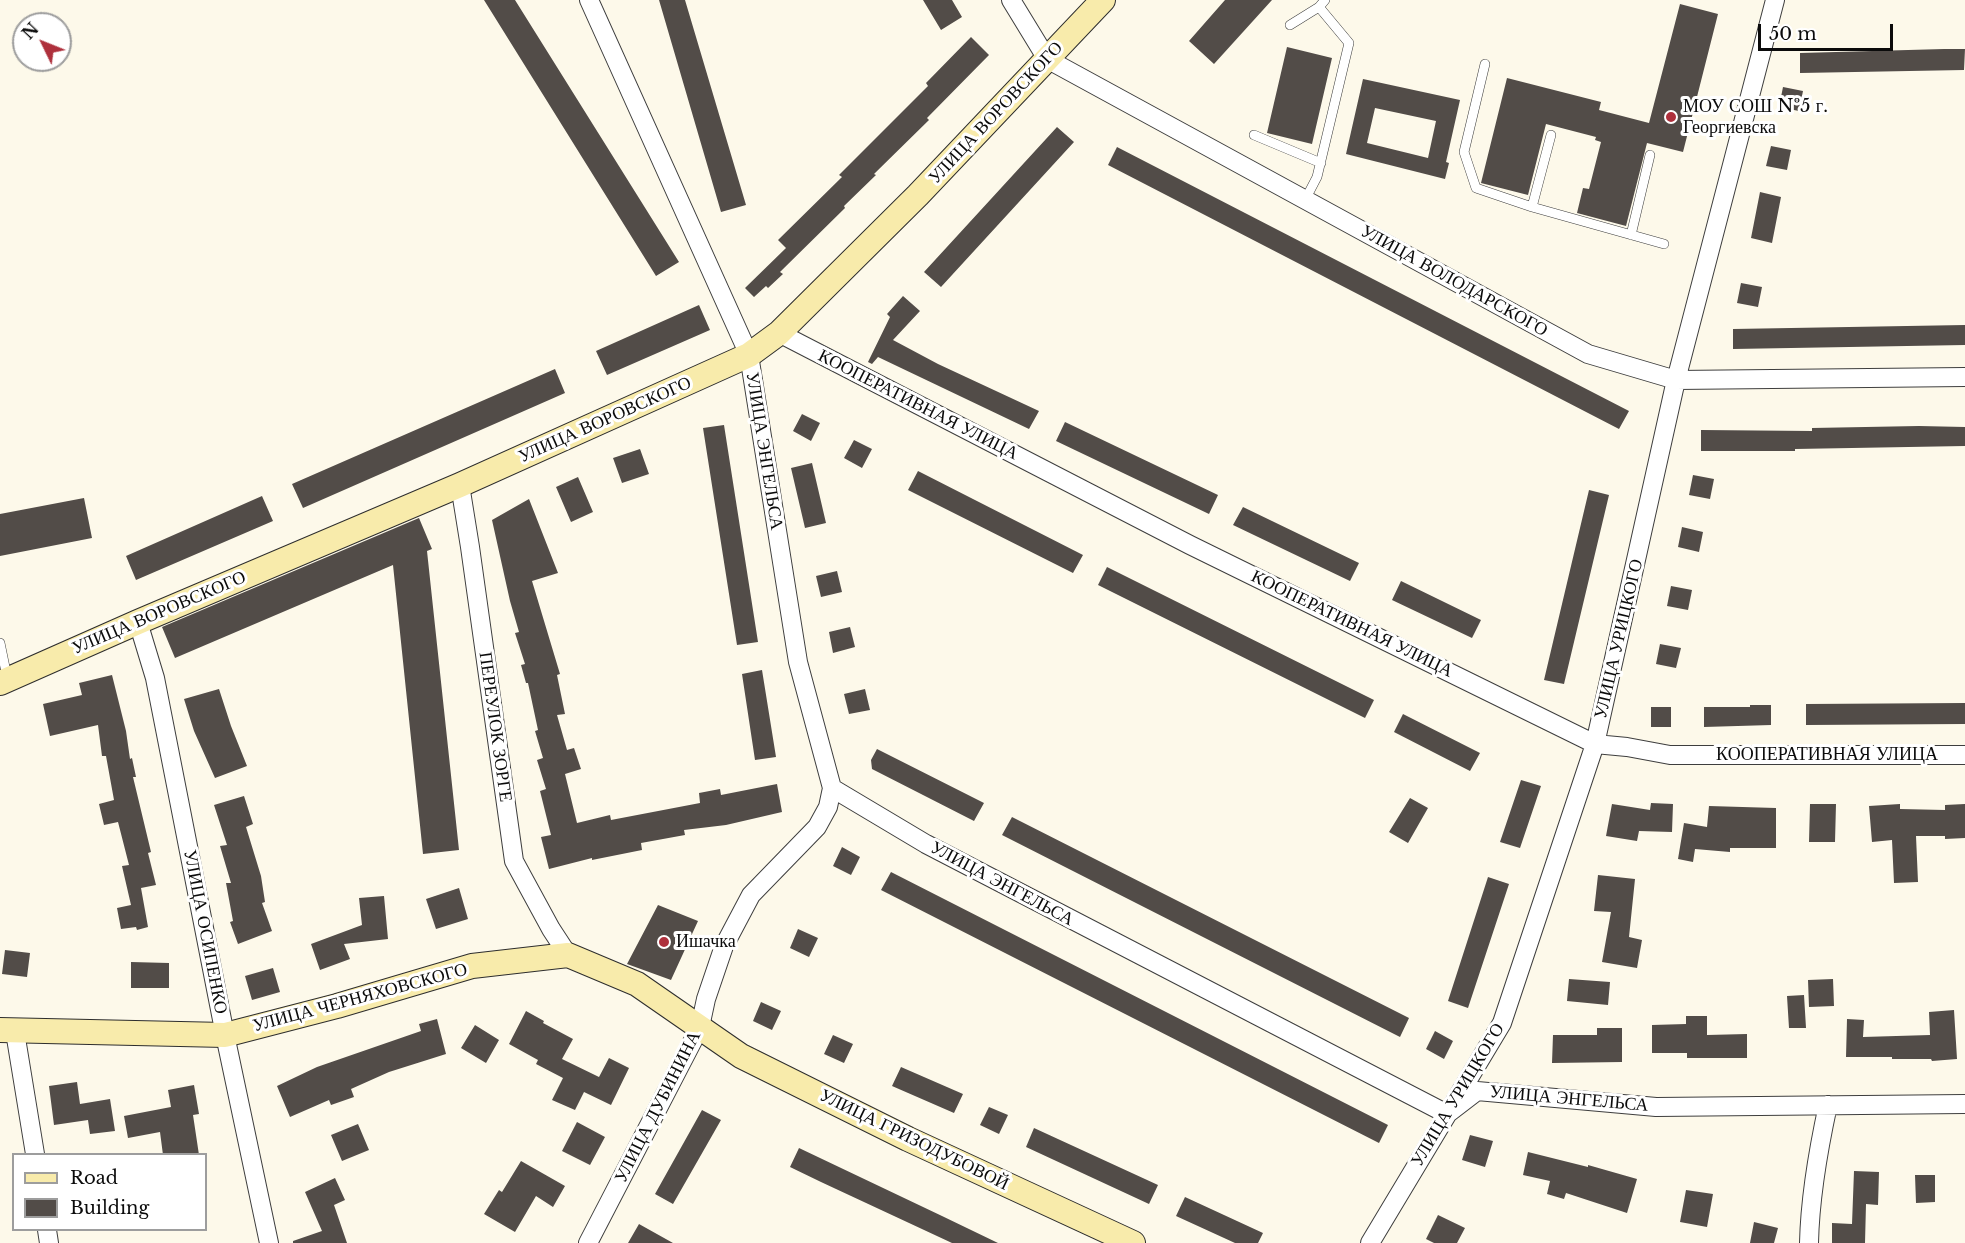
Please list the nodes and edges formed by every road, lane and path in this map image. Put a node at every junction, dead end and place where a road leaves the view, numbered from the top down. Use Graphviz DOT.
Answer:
graph roads {
  1 [pos="589,0"];
  2 [pos="1011,0"];
  3 [pos="1103,0"];
  4 [pos="1775,0"];
  5 [pos="1322,4"];
  6 [pos="1290,25"];
  7 [pos="1047,59"];
  8 [pos="1485,64"];
  9 [pos="1254,135"];
  10 [pos="1551,135"];
  11 [pos="1650,155"];
  12 [pos="1321,163"];
  13 [pos="1305,200"];
  14 [pos="1532,207"];
  15 [pos="1631,235"];
  16 [pos="1664,244"];
  17 [pos="779,333"];
  18 [pos="749,355"];
  19 [pos="1965,377"];
  20 [pos="1676,380"];
  21 [pos="459,485"];
  22 [pos="138,622"];
  23 [pos="0,643"];
  24 [pos="4,681"];
  25 [pos="1595,744"];
  26 [pos="1965,755"];
  27 [pos="832,788"];
  28 [pos="568,955"];
  29 [pos="700,1027"];
  30 [pos="8,1031"];
  31 [pos="225,1035"];
  32 [pos="1965,1104"];
  33 [pos="1828,1105"];
  34 [pos="1447,1114"];
  35 [pos="35,1153"];
  36 [pos="269,1243"];
  37 [pos="588,1243"];
  38 [pos="1133,1243"];
  39 [pos="1370,1243"];
  40 [pos="1809,1243"];
  1 -- 18 [label="street, УЛИЦА ЭНГЕЛЬСА"];
  2 -- 7 [label="street, УЛИЦА ВОЛОДАРСКОГО"];
  3 -- 7 [label="street, УЛИЦА ВОРОВСКОГО"];
  4 -- 20 [label="street, УЛИЦА УРИЦКОГО"];
  5 -- 6 [label="lane"];
  5 -- 12 [label="lane"];
  7 -- 13 [label="street, УЛИЦА ВОЛОДАРСКОГО"];
  7 -- 17 [label="street, УЛИЦА ВОРОВСКОГО"];
  8 -- 14 [label="lane"];
  9 -- 12 [label="lane"];
  10 -- 14 [label="lane"];
  11 -- 15 [label="lane"];
  12 -- 13 [label="lane"];
  13 -- 20 [label="street, УЛИЦА ВОЛОДАРСКОГО"];
  14 -- 15 [label="lane"];
  15 -- 16 [label="lane"];
  17 -- 18 [label="street, УЛИЦА ВОРОВСКОГО"];
  17 -- 25 [label="street, КООПЕРАТИВНАЯ УЛИЦА"];
  18 -- 21 [label="street, УЛИЦА ВОРОВСКОГО"];
  18 -- 27 [label="street, УЛИЦА ЭНГЕЛЬСА"];
  19 -- 20 [label="street, УЛИЦА ВОЛОДАРСКОГО"];
  20 -- 25 [label="street, УЛИЦА УРИЦКОГО"];
  21 -- 22 [label="street, УЛИЦА ВОРОВСКОГО"];
  21 -- 28 [label="street, ПЕРЕУЛОК ЗОРГЕ"];
  22 -- 24 [label="street, УЛИЦА ВОРОВСКОГО"];
  22 -- 31 [label="street, УЛИЦА ОСИПЕНКО"];
  23 -- 24 [label="lane"];
  25 -- 26 [label="street, КООПЕРАТИВНАЯ УЛИЦА"];
  25 -- 34 [label="street, УЛИЦА УРИЦКОГО"];
  27 -- 29 [label="street, УЛИЦА ДУБИНИНА"];
  27 -- 34 [label="street, УЛИЦА ЭНГЕЛЬСА"];
  28 -- 29 [label="street, УЛИЦА ЧЕРНЯХОВСКОГО"];
  28 -- 31 [label="street, УЛИЦА ЧЕРНЯХОВСКОГО"];
  29 -- 37 [label="street, УЛИЦА ДУБИНИНА"];
  29 -- 38 [label="street, УЛИЦА ГРИЗОДУБОВОЙ"];
  30 -- 31 [label="street, УЛИЦА ЧЕРНЯХОВСКОГО"];
  30 -- 35 [label="street"];
  31 -- 36 [label="street, УЛИЦА ОСИПЕНКО"];
  32 -- 33 [label="street, УЛИЦА ЭНГЕЛЬСА"];
  33 -- 34 [label="street, УЛИЦА ЭНГЕЛЬСА"];
  33 -- 40 [label="street"];
  34 -- 39 [label="street, УЛИЦА УРИЦКОГО"];
}
